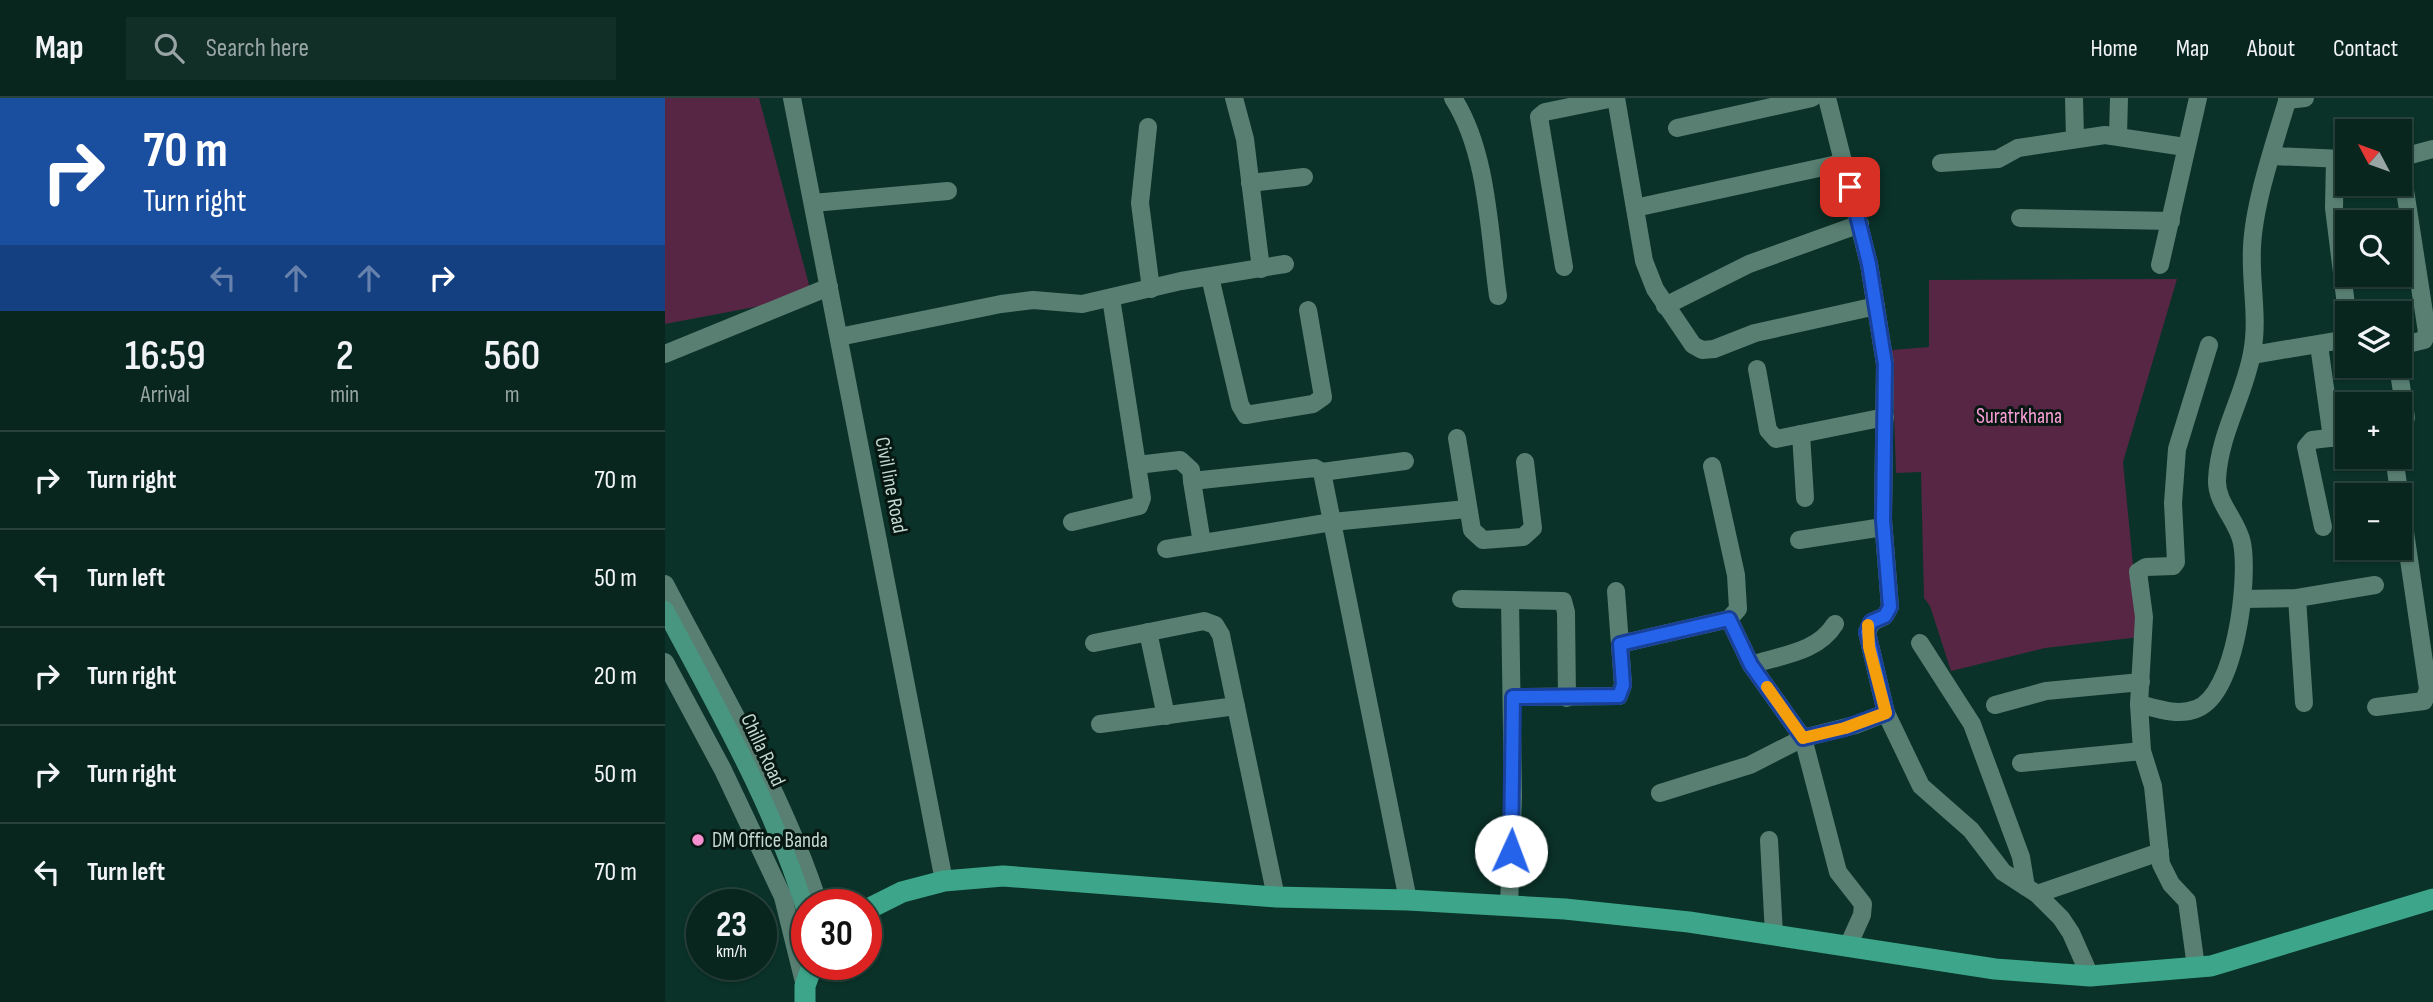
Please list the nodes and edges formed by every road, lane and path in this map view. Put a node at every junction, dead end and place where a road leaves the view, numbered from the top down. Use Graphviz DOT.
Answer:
graph roads {
  1 [pos="792,98"];
  2 [pos="1234,98"];
  3 [pos="1453,98"];
  4 [pos="1615,98"];
  5 [pos="1812,98"];
  6 [pos="1827,98"];
  7 [pos="2074,98"];
  8 [pos="2119,98"];
  9 [pos="2198,98"];
  10 [pos="2293,99"];
  11 [pos="1148,127"];
  12 [pos="1677,128"];
  13 [pos="2118,135"];
  14 [pos="2075,137"];
  15 [pos="2185,147"];
  16 [pos="2433,149"];
  17 [pos="2412,155"];
  18 [pos="2271,156"];
  19 [pos="2335,159"];
  20 [pos="1842,163"];
  21 [pos="1941,163"];
  22 [pos="1304,177"];
  23 [pos="1250,183"];
  24 [pos="948,191"];
  25 [pos="2336,196"];
  26 [pos="2407,196"];
  27 [pos="813,203"];
  28 [pos="1635,208"];
  29 [pos="2020,218"];
  30 [pos="2171,221"];
  31 [pos="1860,224"];
  32 [pos="1285,264"];
  33 [pos="2160,265"];
  34 [pos="1564,267"];
  35 [pos="1261,269"];
  36 [pos="1210,277"];
  37 [pos="829,287"];
  38 [pos="1151,289"];
  39 [pos="1498,296"];
  40 [pos="1111,298"];
  41 [pos="2346,301"];
  42 [pos="1665,306"];
  43 [pos="1877,306"];
  44 [pos="1308,310"];
  45 [pos="2430,316"];
  46 [pos="839,337"];
  47 [pos="2335,342"];
  48 [pos="2412,343"];
  49 [pos="2209,345"];
  50 [pos="2319,345"];
  51 [pos="665,354"];
  52 [pos="2252,355"];
  53 [pos="1757,369"];
  54 [pos="1885,416"];
  55 [pos="2335,419"];
  56 [pos="1801,434"];
  57 [pos="2335,437"];
  58 [pos="1457,438"];
  59 [pos="1405,461"];
  60 [pos="1525,462"];
  61 [pos="1137,465"];
  62 [pos="1712,466"];
  63 [pos="2396,469"];
  64 [pos="1322,472"];
  65 [pos="1192,481"];
  66 [pos="1805,498"];
  67 [pos="1467,509"];
  68 [pos="1072,522"];
  69 [pos="1332,522"];
  70 [pos="1884,527"];
  71 [pos="2323,527"];
  72 [pos="1799,540"];
  73 [pos="1202,542"];
  74 [pos="1166,549"];
  75 [pos="665,584"];
  76 [pos="2375,585"];
  77 [pos="1616,591"];
  78 [pos="2297,598"];
  79 [pos="1461,599"];
  80 [pos="2243,599"];
  81 [pos="1510,600"];
  82 [pos="665,610"];
  83 [pos="1729,619"];
  84 [pos="1835,624"];
  85 [pos="1147,632"];
  86 [pos="1094,643"];
  87 [pos="1920,643"];
  88 [pos="1620,644"];
  89 [pos="665,662"];
  90 [pos="1751,665"];
  91 [pos="2141,682"];
  92 [pos="1513,697"];
  93 [pos="1567,698"];
  94 [pos="2304,703"];
  95 [pos="2140,704"];
  96 [pos="1995,705"];
  97 [pos="1236,706"];
  98 [pos="2376,707"];
  99 [pos="1886,713"];
  100 [pos="1166,716"];
  101 [pos="1100,724"];
  102 [pos="1803,738"];
  103 [pos="2142,751"];
  104 [pos="2021,762"];
  105 [pos="1660,793"];
  106 [pos="1769,839"];
  107 [pos="2160,852"];
  108 [pos="944,881"];
  109 [pos="799,889"];
  110 [pos="814,889"];
  111 [pos="2032,891"];
  112 [pos="1276,897"];
  113 [pos="2433,899"];
  114 [pos="1408,900"];
  115 [pos="882,902"];
  116 [pos="1509,906"];
  117 [pos="1774,935"];
  118 [pos="1848,946"];
  119 [pos="2196,967"];
  120 [pos="2090,976"];
  121 [pos="810,982"];
  1 -- 27 [label="street, Civil line Road"];
  2 -- 23 [label="street"];
  3 -- 39 [label="street"];
  4 -- 28 [label="street"];
  4 -- 34 [label="street"];
  5 -- 12 [label="street"];
  6 -- 20 [label="street"];
  7 -- 14 [label="street"];
  8 -- 13 [label="street"];
  9 -- 15 [label="street"];
  10 -- 18 [label="street"];
  11 -- 38 [label="street"];
  13 -- 14 [label="street"];
  13 -- 15 [label="street"];
  14 -- 21 [label="street"];
  15 -- 30 [label="street"];
  16 -- 17 [label="street"];
  18 -- 19 [label="street"];
  18 -- 52 [label="street"];
  20 -- 28 [label="street"];
  20 -- 31 [label="street"];
  22 -- 23 [label="street"];
  23 -- 35 [label="street"];
  24 -- 27 [label="street"];
  25 -- 41 [label="street"];
  26 -- 45 [label="street"];
  27 -- 37 [label="street, Civil line Road"];
  28 -- 42 [label="street"];
  29 -- 30 [label="street"];
  30 -- 33 [label="street"];
  31 -- 42 [label="street"];
  31 -- 43 [label="street"];
  32 -- 35 [label="street"];
  35 -- 36 [label="street"];
  36 -- 38 [label="street"];
  36 -- 44 [label="street"];
  37 -- 46 [label="street, Civil line Road"];
  37 -- 51 [label="street"];
  38 -- 40 [label="street"];
  40 -- 46 [label="street"];
  40 -- 61 [label="street"];
  42 -- 43 [label="street"];
  43 -- 54 [label="street"];
  45 -- 48 [label="street"];
  46 -- 108 [label="street, Civil line Road"];
  47 -- 50 [label="street"];
  49 -- 91 [label="street"];
  50 -- 52 [label="street"];
  50 -- 55 [label="street"];
  52 -- 80 [label="street"];
  53 -- 56 [label="street"];
  54 -- 56 [label="street"];
  54 -- 70 [label="street"];
  56 -- 66 [label="street"];
  57 -- 71 [label="street"];
  58 -- 67 [label="street"];
  59 -- 64 [label="street"];
  60 -- 67 [label="street"];
  61 -- 65 [label="street"];
  61 -- 68 [label="street"];
  62 -- 83 [label="street"];
  63 -- 98 [label="street"];
  64 -- 65 [label="street"];
  64 -- 69 [label="street"];
  65 -- 73 [label="street"];
  67 -- 69 [label="street"];
  69 -- 73 [label="street"];
  69 -- 114 [label="street"];
  70 -- 72 [label="street"];
  70 -- 99 [label="street"];
  73 -- 74 [label="street"];
  75 -- 110 [label="street"];
  76 -- 78 [label="street"];
  77 -- 88 [label="street"];
  78 -- 80 [label="street"];
  78 -- 94 [label="street"];
  79 -- 81 [label="street"];
  80 -- 95 [label="street"];
  81 -- 92 [label="street"];
  81 -- 93 [label="street"];
  82 -- 109 [label="main road, Chilla Road"];
  83 -- 88 [label="street"];
  83 -- 90 [label="street"];
  84 -- 90 [label="street"];
  85 -- 86 [label="street"];
  85 -- 97 [label="street"];
  85 -- 100 [label="street"];
  87 -- 111 [label="street"];
  88 -- 93 [label="street"];
  89 -- 121 [label="street"];
  90 -- 102 [label="street"];
  91 -- 95 [label="street"];
  91 -- 96 [label="street"];
  92 -- 93 [label="street"];
  92 -- 116 [label="street"];
  95 -- 103 [label="street"];
  97 -- 100 [label="street"];
  97 -- 112 [label="street"];
  99 -- 102 [label="street"];
  99 -- 111 [label="street"];
  100 -- 101 [label="street"];
  102 -- 105 [label="street"];
  102 -- 118 [label="street"];
  103 -- 104 [label="street"];
  103 -- 107 [label="street"];
  106 -- 117 [label="street"];
  107 -- 111 [label="street"];
  107 -- 119 [label="street"];
  108 -- 112 [label="highway"];
  108 -- 115 [label="highway"];
  111 -- 120 [label="street"];
  112 -- 114 [label="highway"];
  113 -- 119 [label="highway"];
  114 -- 116 [label="highway"];
  116 -- 117 [label="highway"];
  117 -- 118 [label="highway"];
  118 -- 120 [label="highway"];
  119 -- 120 [label="highway"];
}
